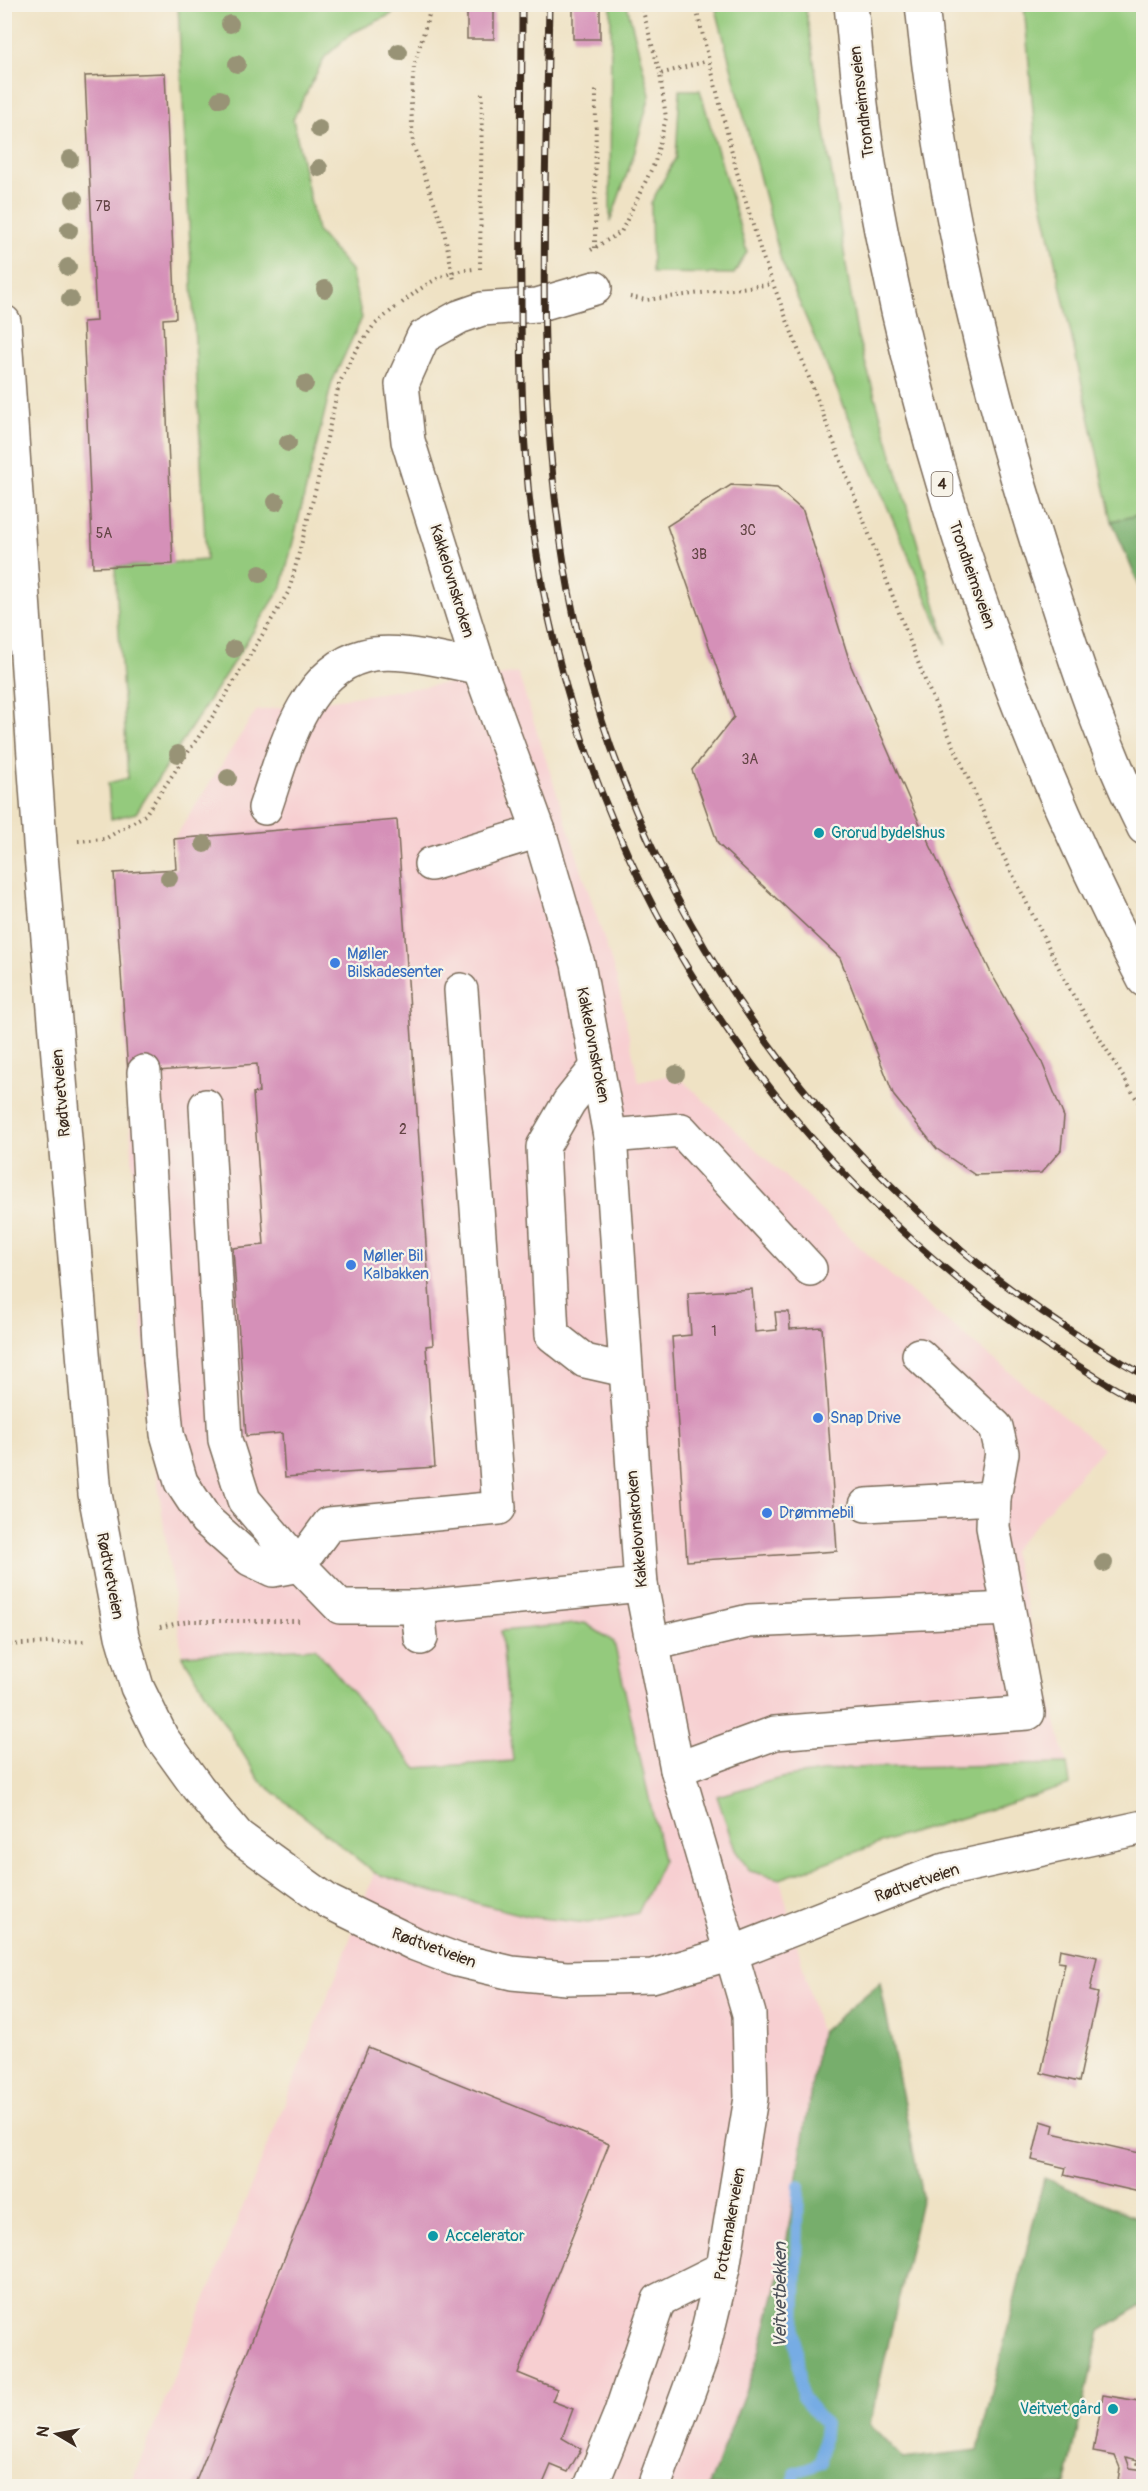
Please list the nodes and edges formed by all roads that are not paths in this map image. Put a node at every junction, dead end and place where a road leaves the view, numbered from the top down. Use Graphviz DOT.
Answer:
graph roads {
  1 [pos="851,4"];
  2 [pos="922,4"];
  3 [pos="595,288"];
  4 [pos="4,322"];
  5 [pos="16,663"];
  6 [pos="479,667"];
  7 [pos="265,808"];
  8 [pos="1143,828"];
  9 [pos="539,831"];
  10 [pos="431,864"];
  11 [pos="1143,980"];
  12 [pos="461,990"];
  13 [pos="597,1067"];
  14 [pos="144,1072"];
  15 [pos="206,1106"];
  16 [pos="610,1136"];
  17 [pos="810,1269"];
  18 [pos="919,1355"];
  19 [pos="626,1370"];
  20 [pos="994,1498"];
  21 [pos="866,1505"];
  22 [pos="298,1565"];
  23 [pos="640,1585"];
  24 [pos="1008,1609"];
  25 [pos="652,1644"];
  26 [pos="677,1769"];
  27 [pos="1143,1827"];
  28 [pos="732,1953"];
  29 [pos="723,2268"];
  30 [pos="591,2487"];
  31 [pos="654,2487"];
  1 -- 11 [label="main road, Trondheimsveien / 4"];
  2 -- 8 [label="main road"];
  3 -- 6 [label="main road, Kakkelovnskroken"];
  4 -- 5 [label="main road, Rødtvetveien"];
  5 -- 28 [label="main road, Rødtvetveien"];
  6 -- 7 [label="main road"];
  6 -- 9 [label="main road, Kakkelovnskroken"];
  9 -- 10 [label="main road"];
  9 -- 13 [label="main road, Kakkelovnskroken"];
  12 -- 22 [label="main road"];
  13 -- 16 [label="main road, Kakkelovnskroken"];
  13 -- 19 [label="main road"];
  14 -- 22 [label="main road"];
  15 -- 22 [label="main road"];
  16 -- 17 [label="main road"];
  16 -- 19 [label="main road, Kakkelovnskroken"];
  18 -- 20 [label="main road"];
  19 -- 23 [label="main road, Kakkelovnskroken"];
  20 -- 21 [label="main road"];
  20 -- 24 [label="main road"];
  22 -- 23 [label="main road"];
  23 -- 25 [label="main road, Kakkelovnskroken"];
  24 -- 25 [label="main road"];
  24 -- 26 [label="main road"];
  25 -- 26 [label="main road, Kakkelovnskroken"];
  26 -- 28 [label="main road, Kakkelovnskroken"];
  27 -- 28 [label="main road, Rødtvetveien"];
  28 -- 29 [label="main road, Pottemakerveien"];
  29 -- 30 [label="main road"];
  29 -- 31 [label="main road, Pottemakerveien"];
}
